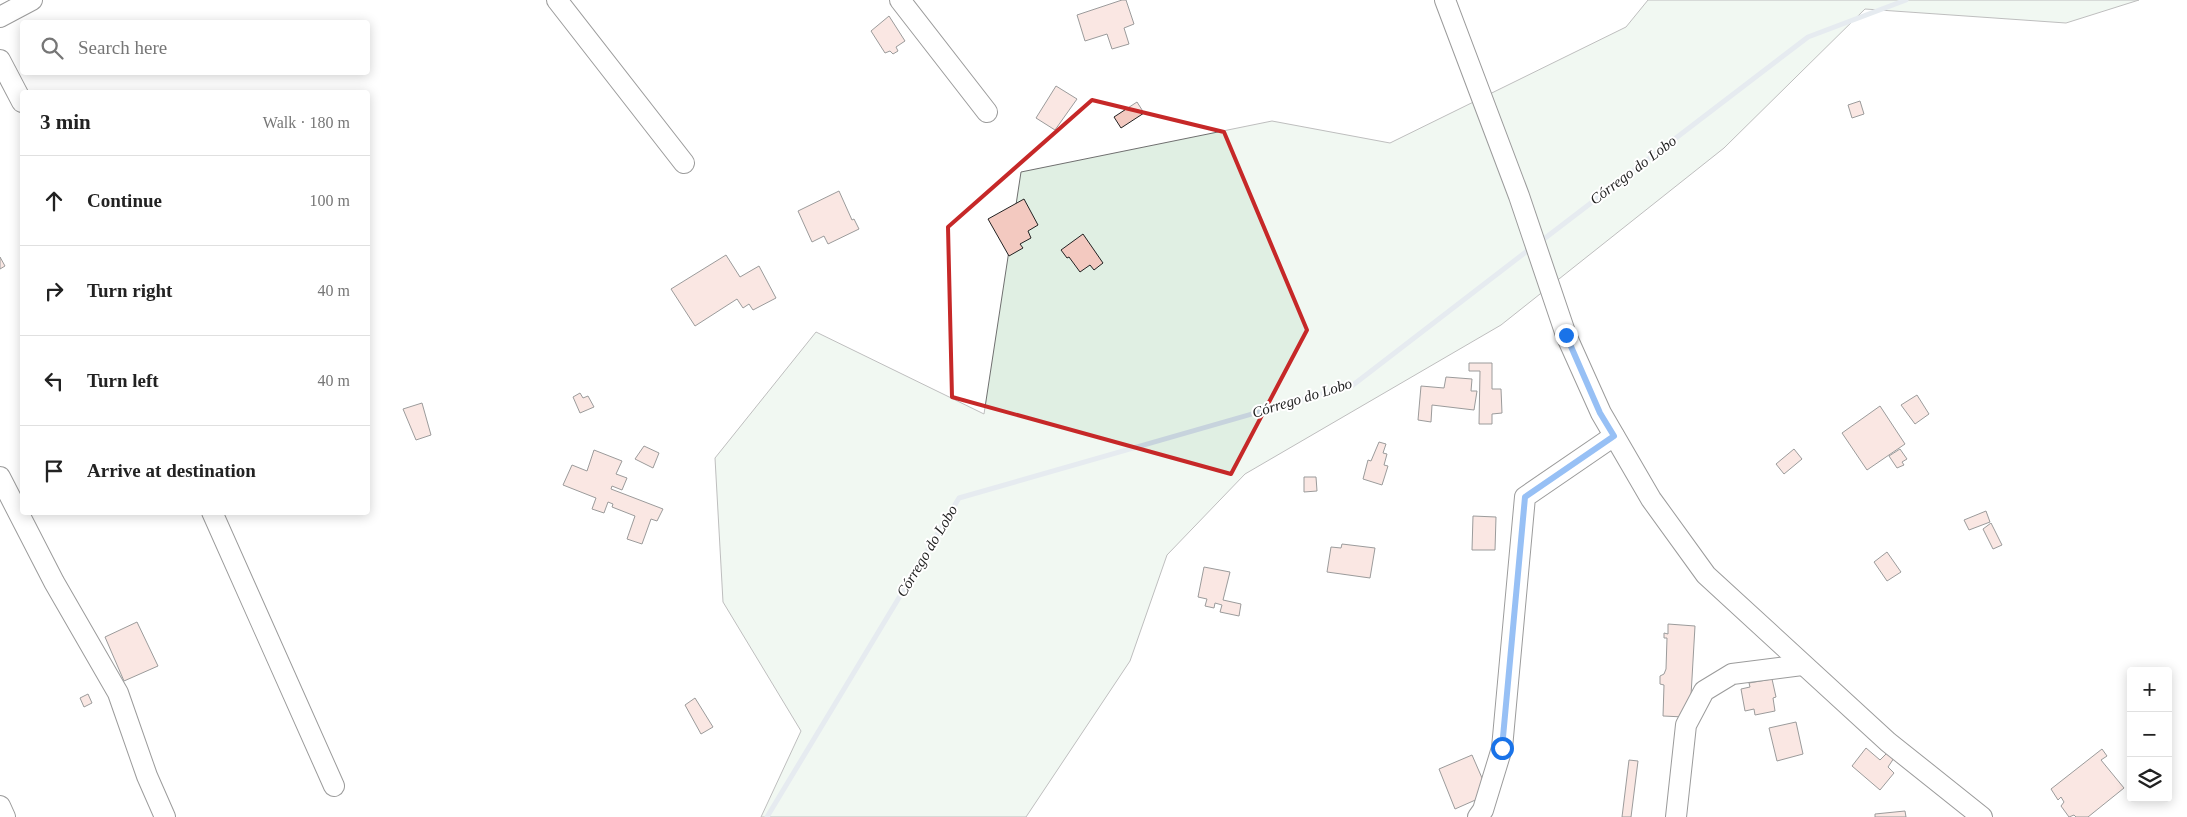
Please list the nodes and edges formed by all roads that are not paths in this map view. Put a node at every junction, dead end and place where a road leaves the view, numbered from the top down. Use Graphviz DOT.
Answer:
graph roads {
  1 [pos="32,0"];
  2 [pos="557,0"];
  3 [pos="900,0"];
  4 [pos="1445,0"];
  5 [pos="0,17"];
  6 [pos="0,60"];
  7 [pos="20,98"];
  8 [pos="987,112"];
  9 [pos="684,163"];
  10 [pos="1614,436"];
  11 [pos="0,477"];
  12 [pos="213,515"];
  13 [pos="1802,665"];
  14 [pos="334,786"];
  15 [pos="0,806"];
  16 [pos="6,817"];
  17 [pos="165,817"];
  18 [pos="1478,817"];
  19 [pos="1676,817"];
  20 [pos="1982,817"];
  1 -- 5 [label="street"];
  2 -- 9 [label="street"];
  3 -- 8 [label="street"];
  4 -- 10 [label="street"];
  6 -- 7 [label="street"];
  10 -- 13 [label="street"];
  10 -- 18 [label="street"];
  11 -- 17 [label="street"];
  12 -- 14 [label="street"];
  13 -- 19 [label="street"];
  13 -- 20 [label="street"];
  15 -- 16 [label="street"];
}
